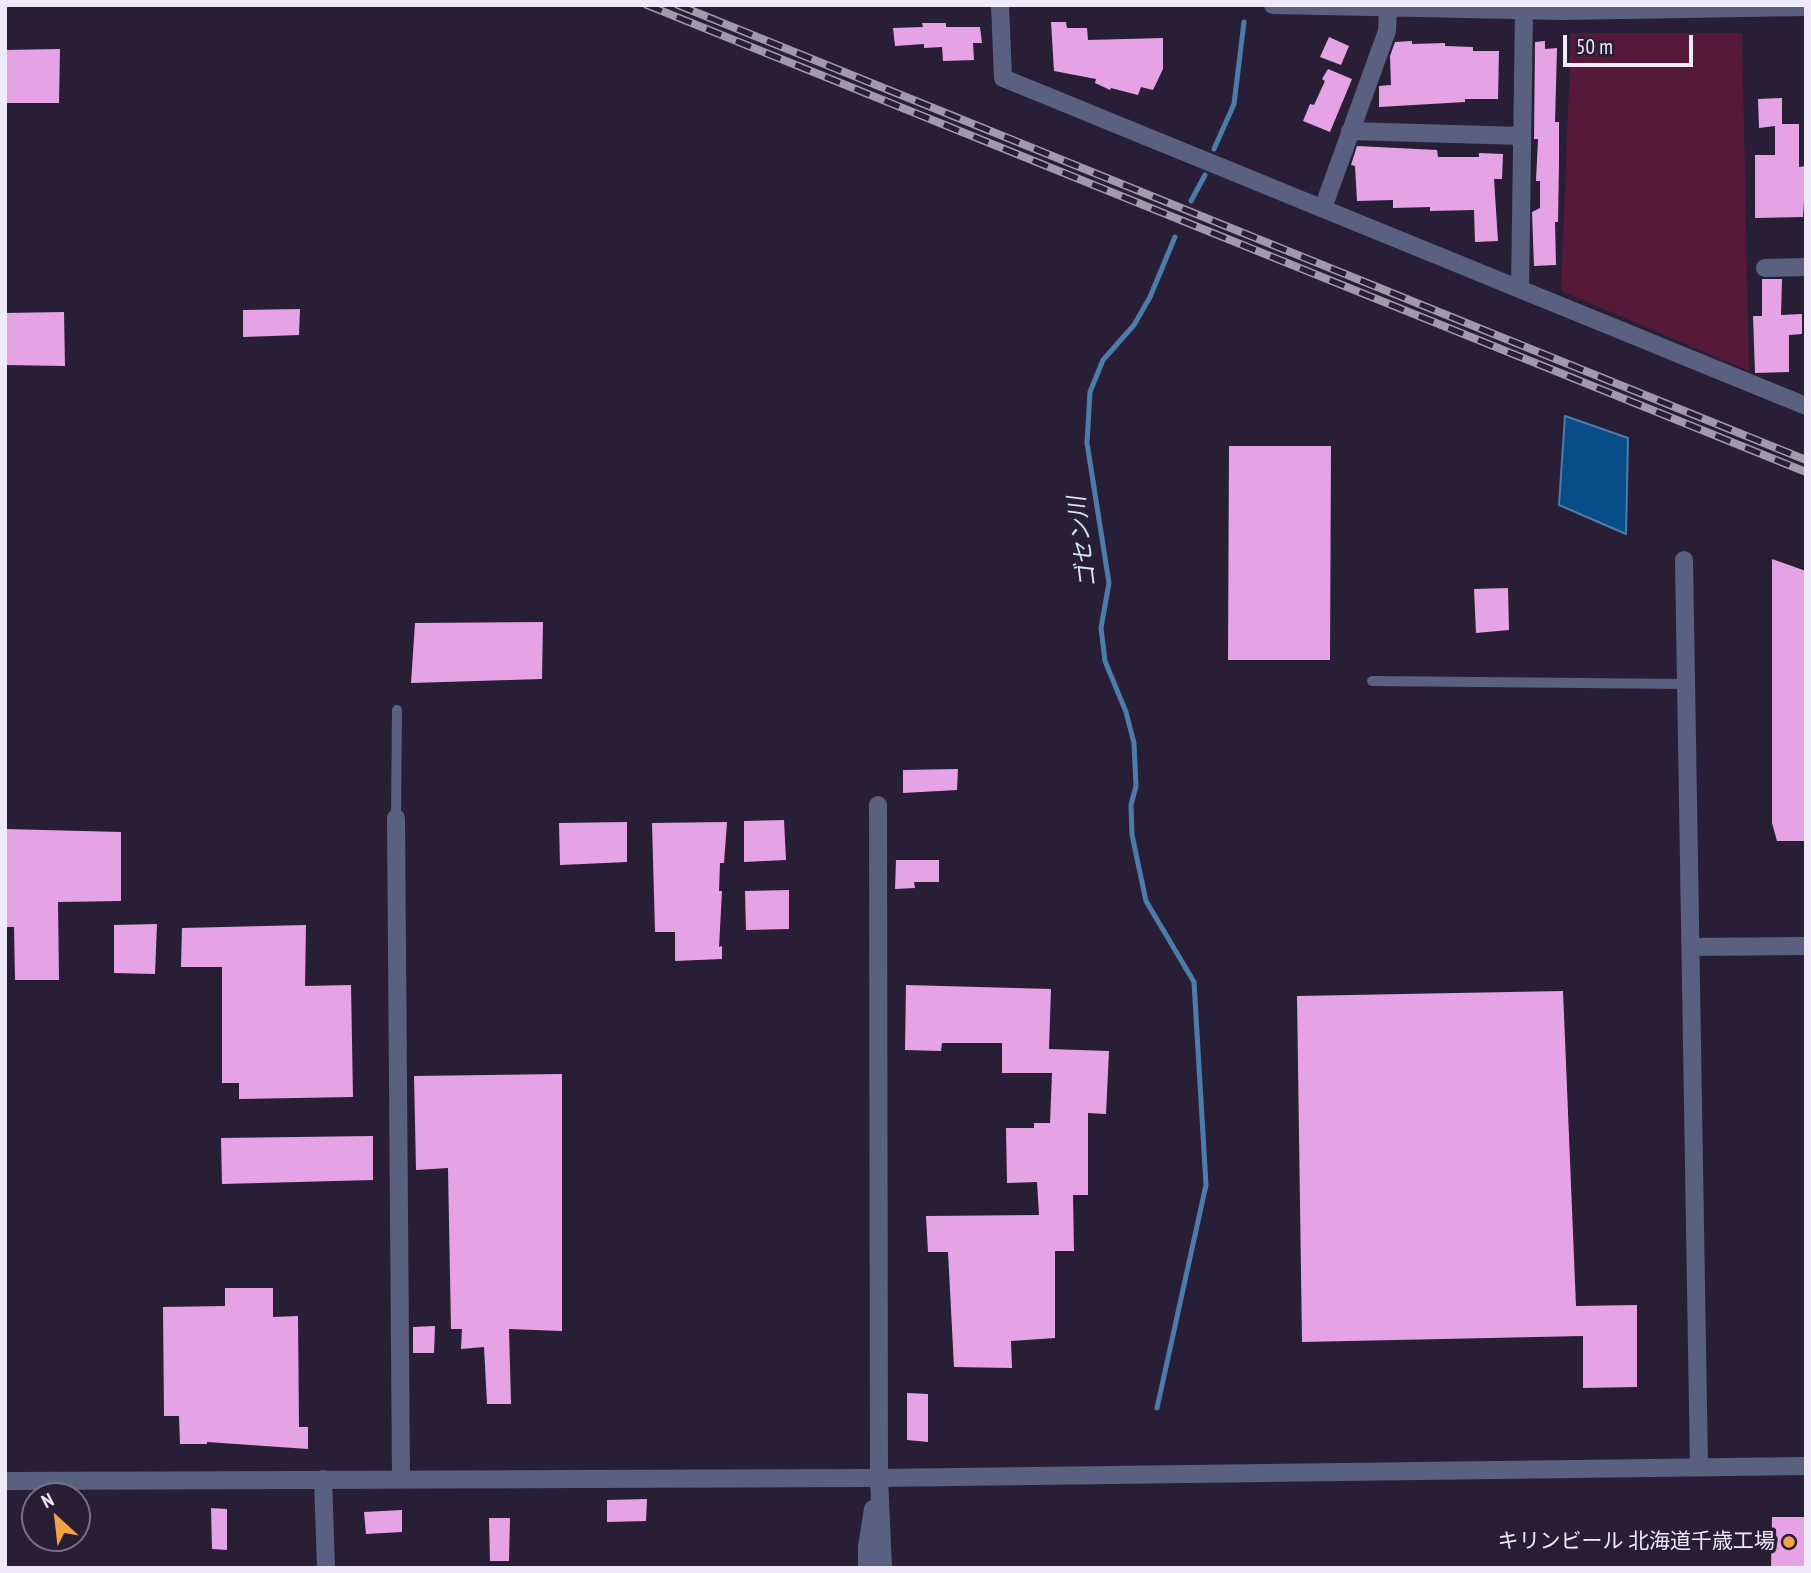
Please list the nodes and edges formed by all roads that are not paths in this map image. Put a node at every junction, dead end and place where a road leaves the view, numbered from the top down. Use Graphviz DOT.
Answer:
graph roads {
  1 [pos="1000,5"];
  2 [pos="1273,5"];
  3 [pos="1806,8"];
  4 [pos="1388,9"];
  5 [pos="1524,11"];
  6 [pos="1350,131"];
  7 [pos="1522,136"];
  8 [pos="1322,208"];
  9 [pos="1806,267"];
  10 [pos="1765,268"];
  11 [pos="1520,289"];
  12 [pos="1806,406"];
  13 [pos="1684,559"];
  14 [pos="1372,681"];
  15 [pos="1686,684"];
  16 [pos="397,710"];
  17 [pos="878,805"];
  18 [pos="396,818"];
  19 [pos="1806,946"];
  20 [pos="1690,947"];
  21 [pos="1806,1466"];
  22 [pos="1699,1467"];
  23 [pos="401,1478"];
  24 [pos="879,1478"];
  25 [pos="323,1479"];
  26 [pos="5,1480"];
  27 [pos="326,1568"];
  28 [pos="867,1568"];
  29 [pos="883,1568"];
  1 -- 8 [label="street"];
  2 -- 4 [label="street"];
  3 -- 5 [label="street"];
  4 -- 5 [label="street"];
  4 -- 6 [label="street"];
  5 -- 7 [label="street"];
  6 -- 7 [label="street"];
  6 -- 8 [label="street"];
  7 -- 11 [label="street"];
  8 -- 11 [label="street"];
  9 -- 10 [label="street"];
  11 -- 12 [label="street"];
  13 -- 15 [label="street"];
  14 -- 15 [label="lane"];
  15 -- 20 [label="street"];
  16 -- 18 [label="lane"];
  17 -- 24 [label="street"];
  18 -- 23 [label="street"];
  19 -- 20 [label="street"];
  20 -- 22 [label="street"];
  21 -- 22 [label="street"];
  22 -- 24 [label="street"];
  23 -- 24 [label="street"];
  23 -- 25 [label="street"];
  24 -- 28 [label="street"];
  24 -- 29 [label="street"];
  25 -- 26 [label="street"];
  25 -- 27 [label="street"];
}
